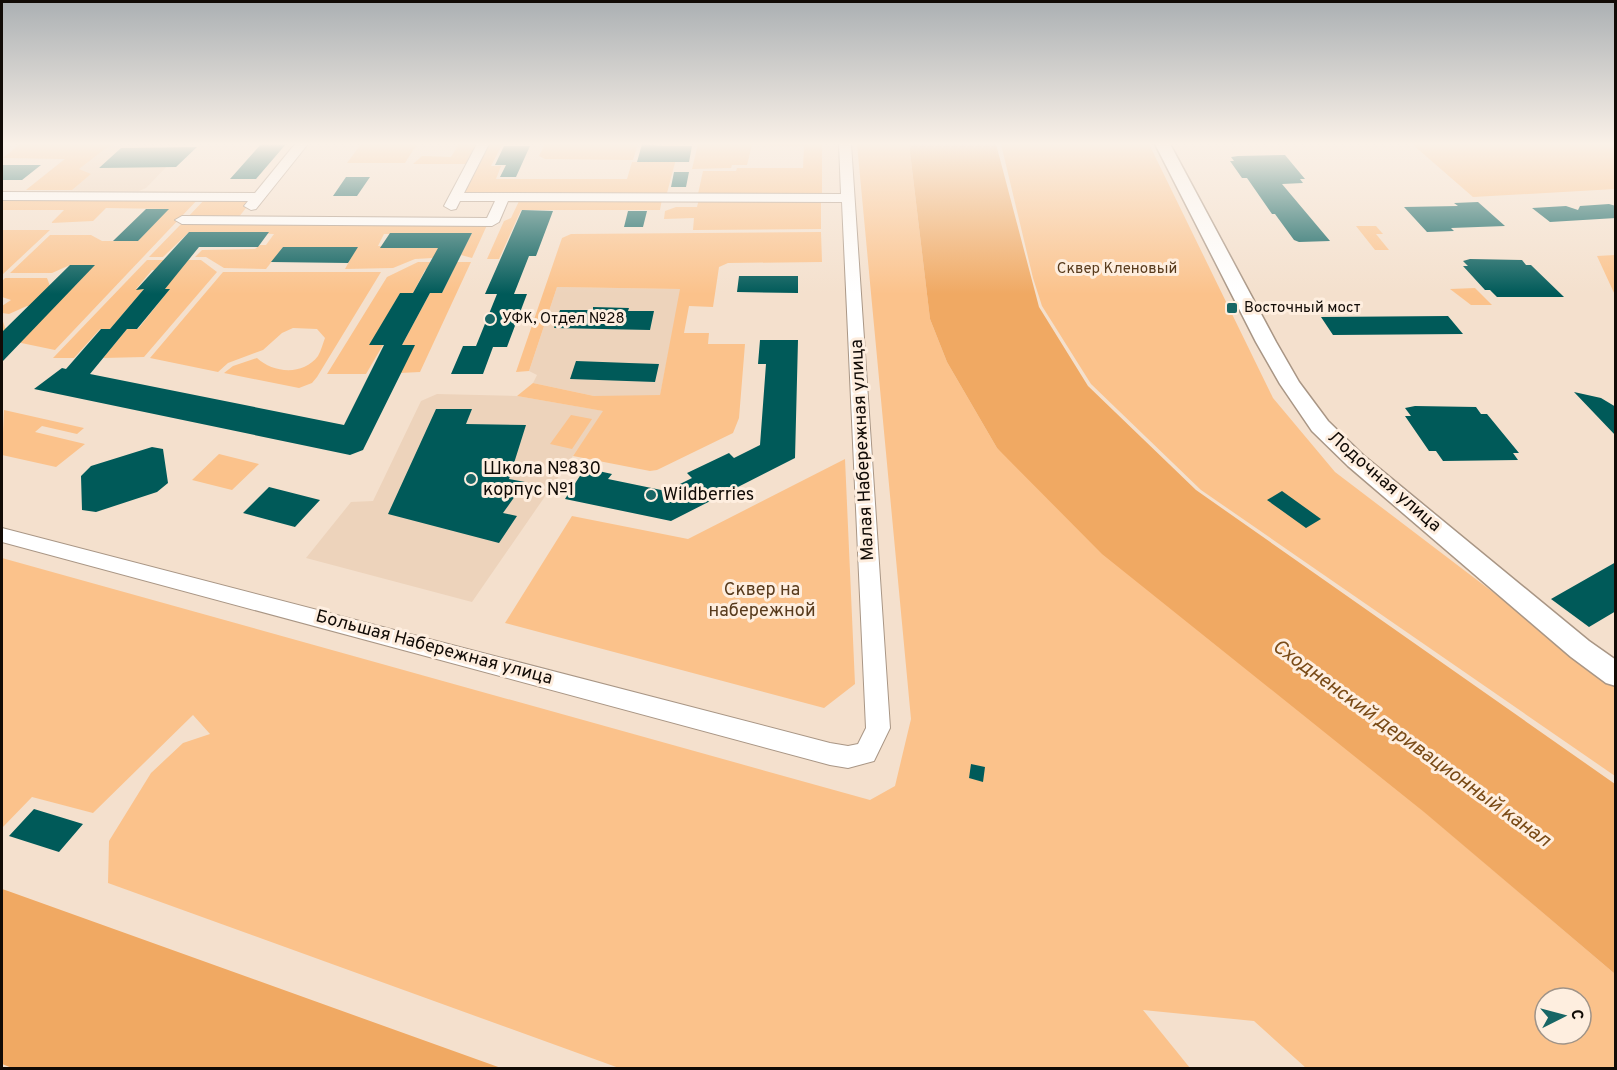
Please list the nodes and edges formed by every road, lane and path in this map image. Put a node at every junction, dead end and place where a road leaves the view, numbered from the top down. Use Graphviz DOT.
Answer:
graph roads {
  1 [pos="261,194"];
  2 [pos="457,194"];
  3 [pos="848,194"];
  4 [pos="1188,194"];
  5 [pos="2,196"];
  6 [pos="204,197"];
  7 [pos="258,197"];
  8 [pos="455,197"];
  9 [pos="503,197"];
  10 [pos="848,198"];
  11 [pos="240,220"];
  12 [pos="442,221"];
  13 [pos="2,535"];
  14 [pos="1616,675"];
  15 [pos="866,753"];
  1 -- 7 [label="street"];
  2 -- 8 [label="street"];
  3 -- 10 [label="street, Малая Набережная улица"];
  4 -- 14 [label="street, Лодочная улица"];
  5 -- 6 [label="street"];
  6 -- 7 [label="street"];
  6 -- 11 [label="street"];
  7 -- 11 [label="street"];
  8 -- 9 [label="street"];
  8 -- 12 [label="street"];
  9 -- 10 [label="street"];
  9 -- 12 [label="street"];
  10 -- 15 [label="street, Малая Набережная улица"];
  11 -- 12 [label="street"];
  13 -- 15 [label="street, Большая Набережная улица"];
}
